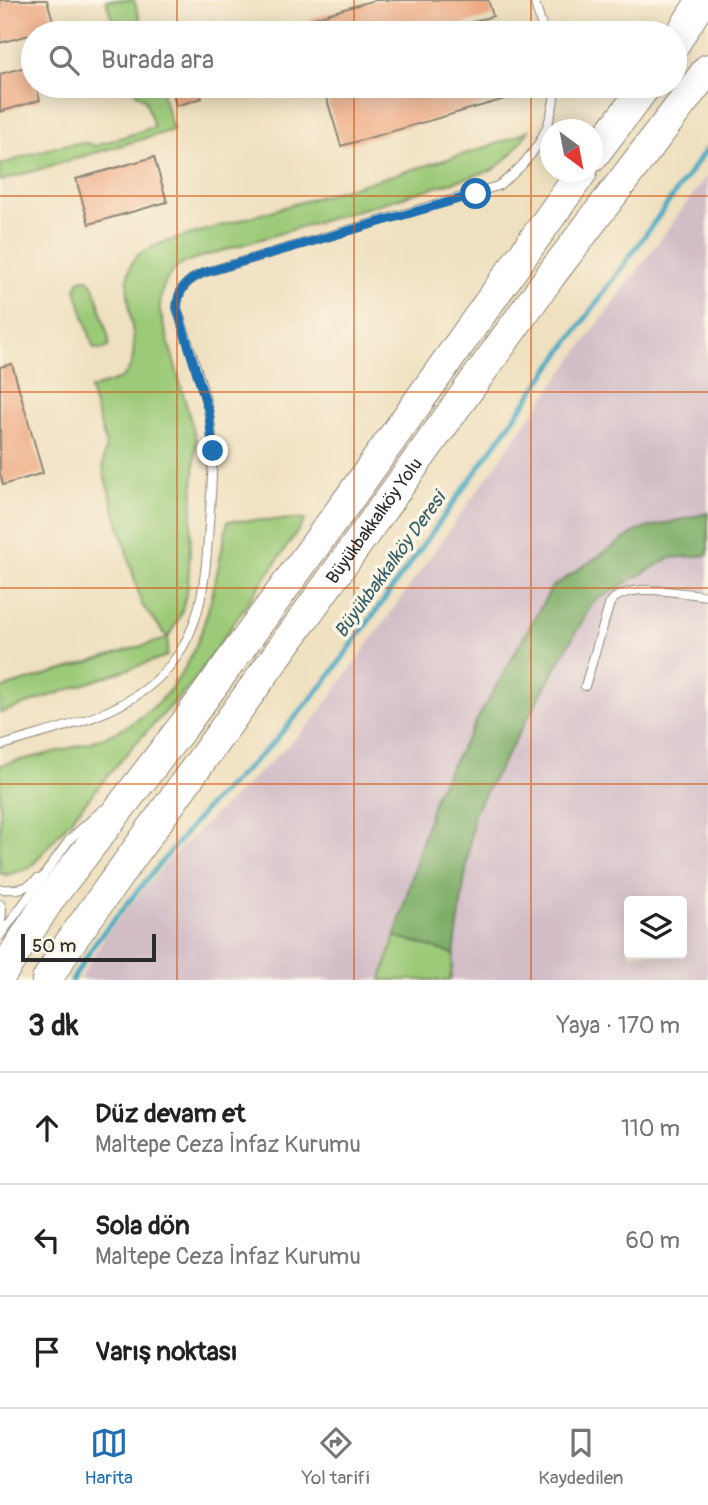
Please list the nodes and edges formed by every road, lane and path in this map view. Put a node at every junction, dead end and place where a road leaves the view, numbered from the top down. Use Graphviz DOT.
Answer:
graph roads {
  1 [pos="534,0"];
  2 [pos="702,0"];
  3 [pos="540,21"];
  4 [pos="687,24"];
  5 [pos="708,69"];
  6 [pos="687,97"];
  7 [pos="553,98"];
  8 [pos="637,98"];
  9 [pos="686,98"];
  10 [pos="603,144"];
  11 [pos="575,182"];
  12 [pos="708,596"];
  13 [pos="585,686"];
  14 [pos="0,746"];
  15 [pos="153,764"];
  16 [pos="116,797"];
  17 [pos="107,805"];
  18 [pos="49,868"];
  19 [pos="0,889"];
  20 [pos="0,904"];
  21 [pos="0,936"];
  22 [pos="0,976"];
  23 [pos="47,980"];
  1 -- 3 [label="lane"];
  2 -- 4 [label="highway"];
  5 -- 6 [label="highway, Büyükbakkalköy Yolu"];
  7 -- 14 [label="lane"];
  8 -- 10 [label="highway"];
  9 -- 23 [label="highway, Büyükbakkalköy Yolu"];
  11 -- 15 [label="highway, Büyükbakkalköy Yolu"];
  12 -- 13 [label="lane"];
  15 -- 16 [label="lane"];
  15 -- 22 [label="highway, Büyükbakkalköy Yolu"];
  17 -- 18 [label="lane"];
  18 -- 19 [label="lane"];
  18 -- 21 [label="lane"];
  20 -- 21 [label="lane"];
}
